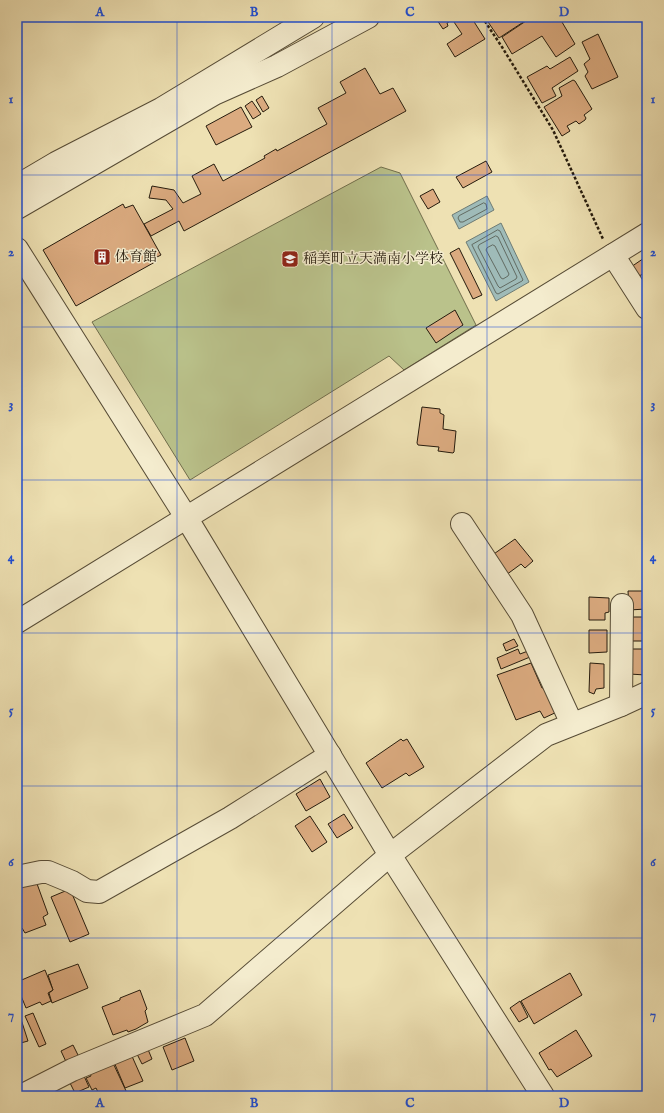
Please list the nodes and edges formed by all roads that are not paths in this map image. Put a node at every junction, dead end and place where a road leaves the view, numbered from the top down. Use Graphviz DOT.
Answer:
graph roads {
  1 [pos="313,17"];
  2 [pos="367,18"];
  3 [pos="17,186"];
  4 [pos="17,208"];
  5 [pos="647,234"];
  6 [pos="17,249"];
  7 [pos="613,255"];
  8 [pos="647,308"];
  9 [pos="186,518"];
  10 [pos="462,524"];
  11 [pos="622,606"];
  12 [pos="17,622"];
  13 [pos="647,693"];
  14 [pos="622,705"];
  15 [pos="572,724"];
  16 [pos="330,755"];
  17 [pos="390,856"];
  18 [pos="17,877"];
  19 [pos="17,1089"];
  20 [pos="20,1096"];
  21 [pos="543,1096"];
  1 -- 3 [label="street"];
  2 -- 4 [label="street"];
  5 -- 7 [label="street"];
  6 -- 9 [label="street"];
  7 -- 8 [label="street"];
  7 -- 9 [label="street"];
  9 -- 12 [label="street"];
  9 -- 16 [label="street"];
  10 -- 15 [label="street"];
  11 -- 14 [label="street"];
  13 -- 14 [label="street"];
  14 -- 15 [label="street"];
  15 -- 17 [label="street"];
  16 -- 17 [label="street"];
  16 -- 18 [label="street"];
  17 -- 20 [label="street"];
  17 -- 21 [label="street"];
  19 -- 20 [label="street"];
}
